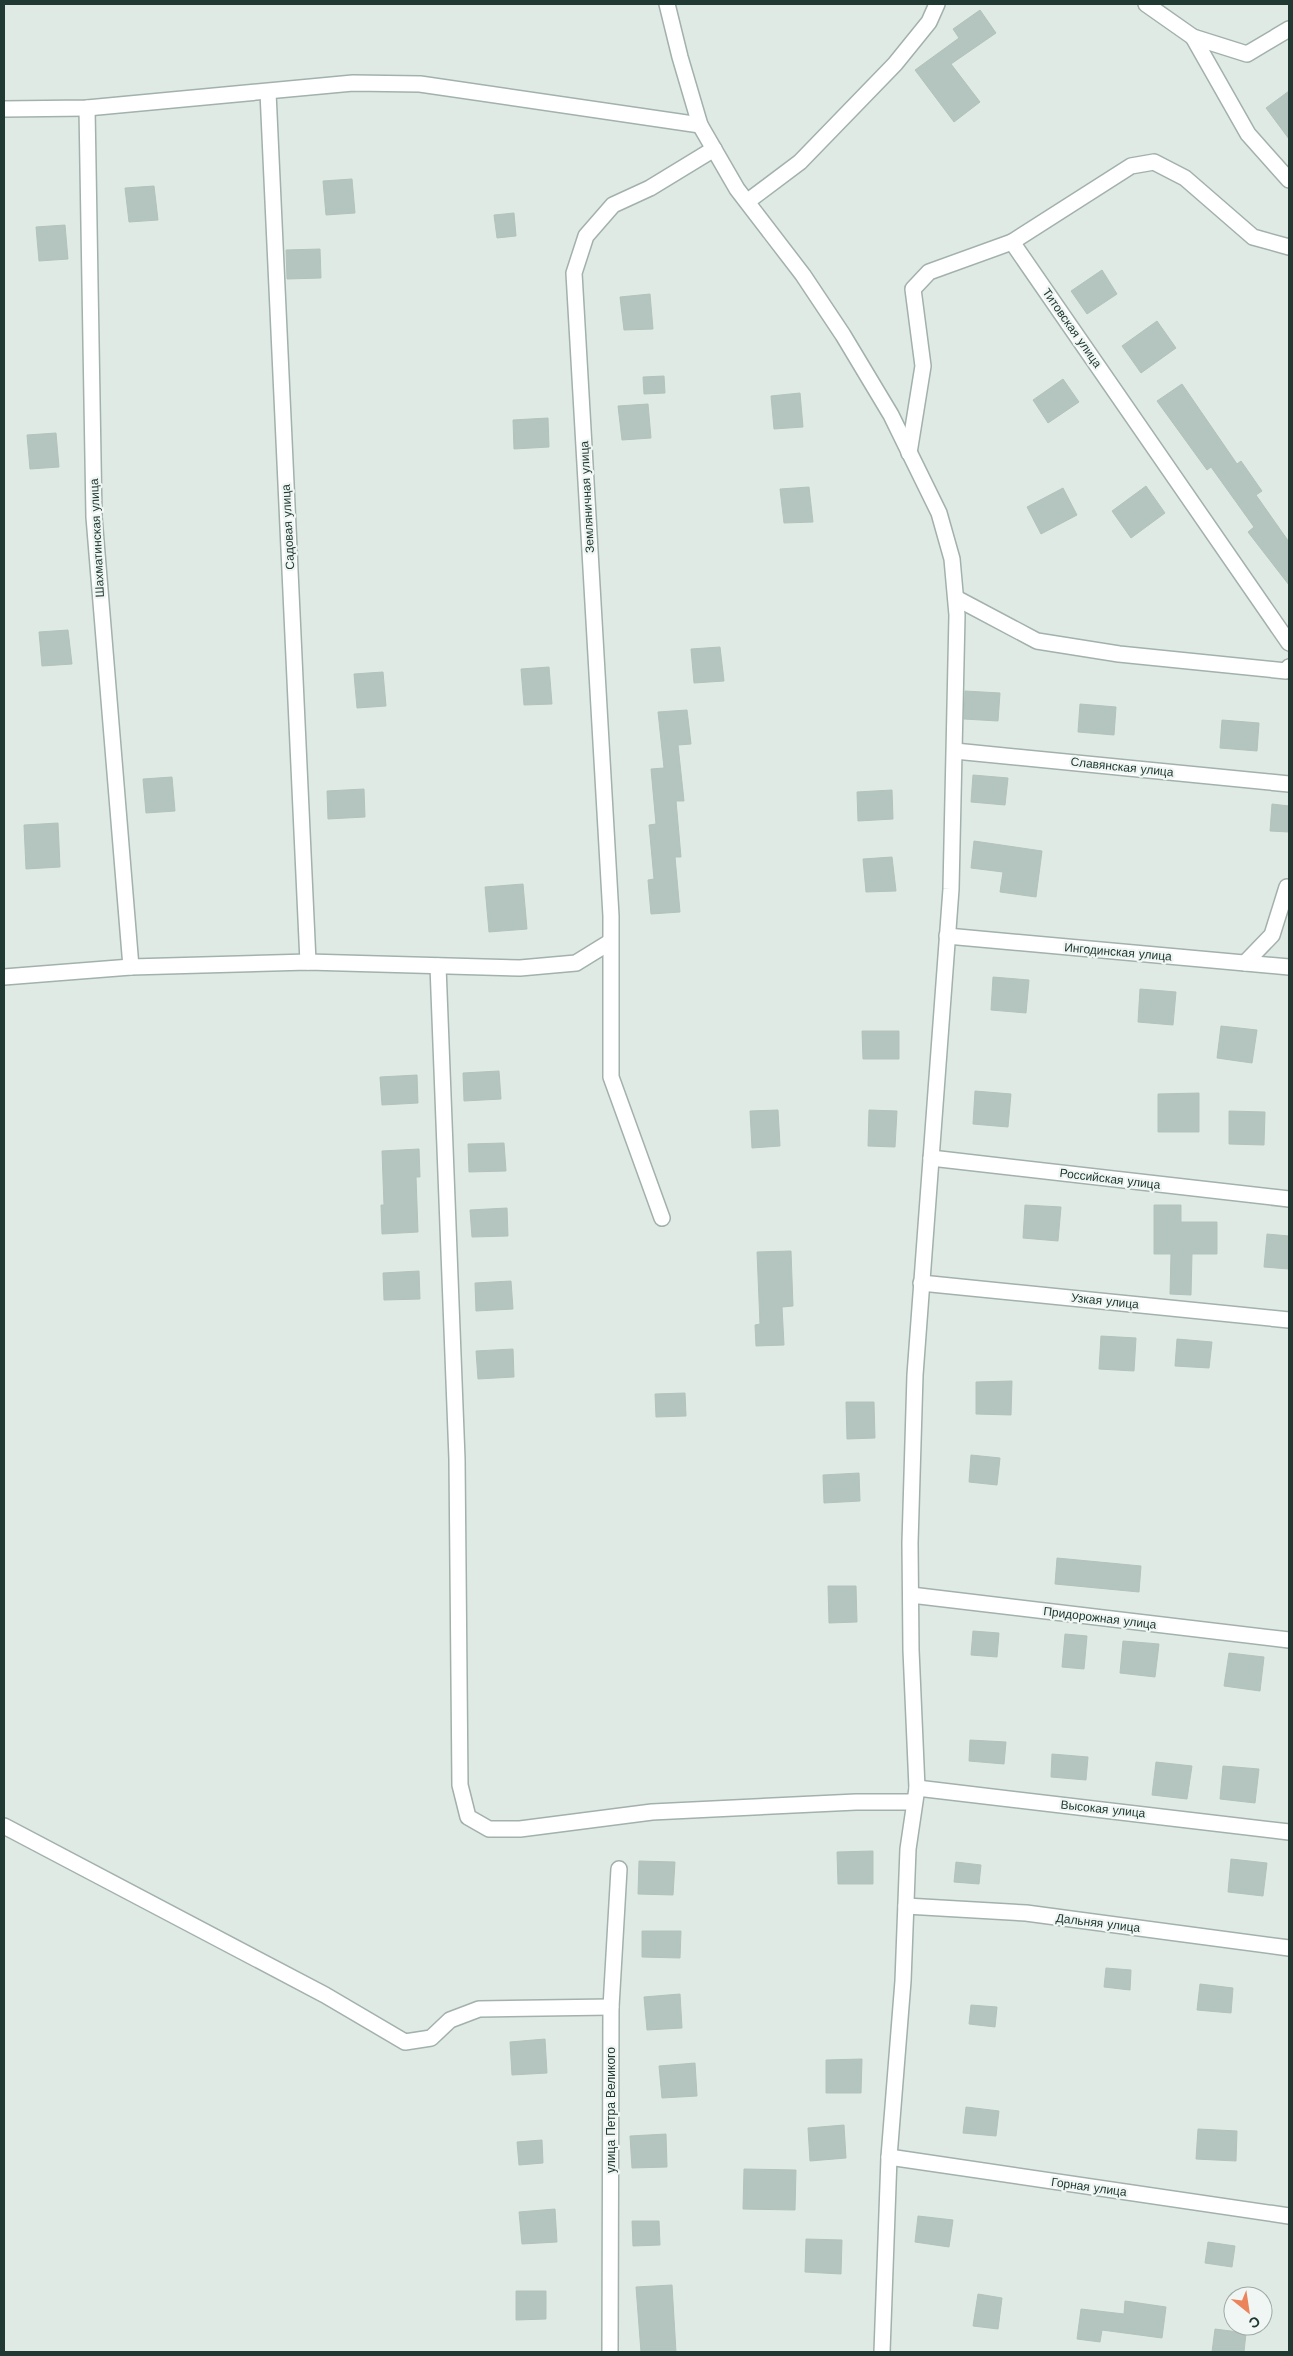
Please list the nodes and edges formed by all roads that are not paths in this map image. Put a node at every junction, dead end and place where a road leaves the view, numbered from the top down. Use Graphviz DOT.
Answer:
graph roads {
  1 [pos="667,4"];
  2 [pos="937,4"];
  3 [pos="1146,4"];
  4 [pos="1289,29"];
  5 [pos="1194,37"];
  6 [pos="268,92"];
  7 [pos="87,108"];
  8 [pos="4,109"];
  9 [pos="700,124"];
  10 [pos="714,149"];
  11 [pos="1289,180"];
  12 [pos="748,201"];
  13 [pos="1012,242"];
  14 [pos="1289,247"];
  15 [pos="910,453"];
  16 [pos="956,598"];
  17 [pos="1289,643"];
  18 [pos="1289,667"];
  19 [pos="955,751"];
  20 [pos="1289,784"];
  21 [pos="1288,887"];
  22 [pos="948,936"];
  23 [pos="610,942"];
  24 [pos="308,962"];
  25 [pos="1244,963"];
  26 [pos="438,966"];
  27 [pos="131,967"];
  28 [pos="1289,967"];
  29 [pos="4,977"];
  30 [pos="931,1158"];
  31 [pos="1289,1199"];
  32 [pos="662,1218"];
  33 [pos="921,1283"];
  34 [pos="1289,1320"];
  35 [pos="911,1595"];
  36 [pos="1289,1640"];
  37 [pos="915,1795"];
  38 [pos="4,1826"];
  39 [pos="1289,1832"];
  40 [pos="619,1869"];
  41 [pos="906,1906"];
  42 [pos="1289,1948"];
  43 [pos="611,2007"];
  44 [pos="889,2157"];
  45 [pos="1289,2216"];
  46 [pos="610,2352"];
  47 [pos="882,2352"];
  1 -- 9 [label="street"];
  2 -- 12 [label="street"];
  3 -- 5 [label="street"];
  4 -- 5 [label="street"];
  5 -- 11 [label="street"];
  6 -- 7 [label="street"];
  6 -- 9 [label="street"];
  6 -- 24 [label="street, Садовая улица"];
  7 -- 8 [label="street"];
  7 -- 27 [label="street, Шахматинская улица"];
  9 -- 10 [label="street"];
  10 -- 12 [label="street"];
  10 -- 23 [label="street, Земляничная улица"];
  12 -- 15 [label="street"];
  13 -- 14 [label="street"];
  13 -- 15 [label="street"];
  13 -- 17 [label="street, Титовская улица"];
  15 -- 16 [label="street"];
  16 -- 18 [label="street"];
  16 -- 19 [label="street"];
  19 -- 20 [label="street, Славянская улица"];
  19 -- 22 [label="street"];
  21 -- 25 [label="street"];
  22 -- 25 [label="street, Ингодинская улица"];
  22 -- 30 [label="street"];
  23 -- 26 [label="street"];
  23 -- 32 [label="street, Земляничная улица"];
  24 -- 26 [label="street"];
  24 -- 27 [label="street"];
  25 -- 28 [label="street, Ингодинская улица"];
  26 -- 37 [label="street, Высокая улица"];
  27 -- 29 [label="street"];
  30 -- 31 [label="street, Российская улица"];
  30 -- 33 [label="street"];
  33 -- 34 [label="street, Узкая улица"];
  33 -- 35 [label="street"];
  35 -- 36 [label="street, Придорожная улица"];
  35 -- 37 [label="street"];
  37 -- 39 [label="street, Высокая улица"];
  37 -- 41 [label="street"];
  38 -- 43 [label="street"];
  40 -- 43 [label="street, улица Петра Великого"];
  41 -- 42 [label="street, Дальняя улица"];
  41 -- 44 [label="street"];
  43 -- 46 [label="street, улица Петра Великого"];
  44 -- 45 [label="street, Горная улица"];
  44 -- 47 [label="street"];
}
